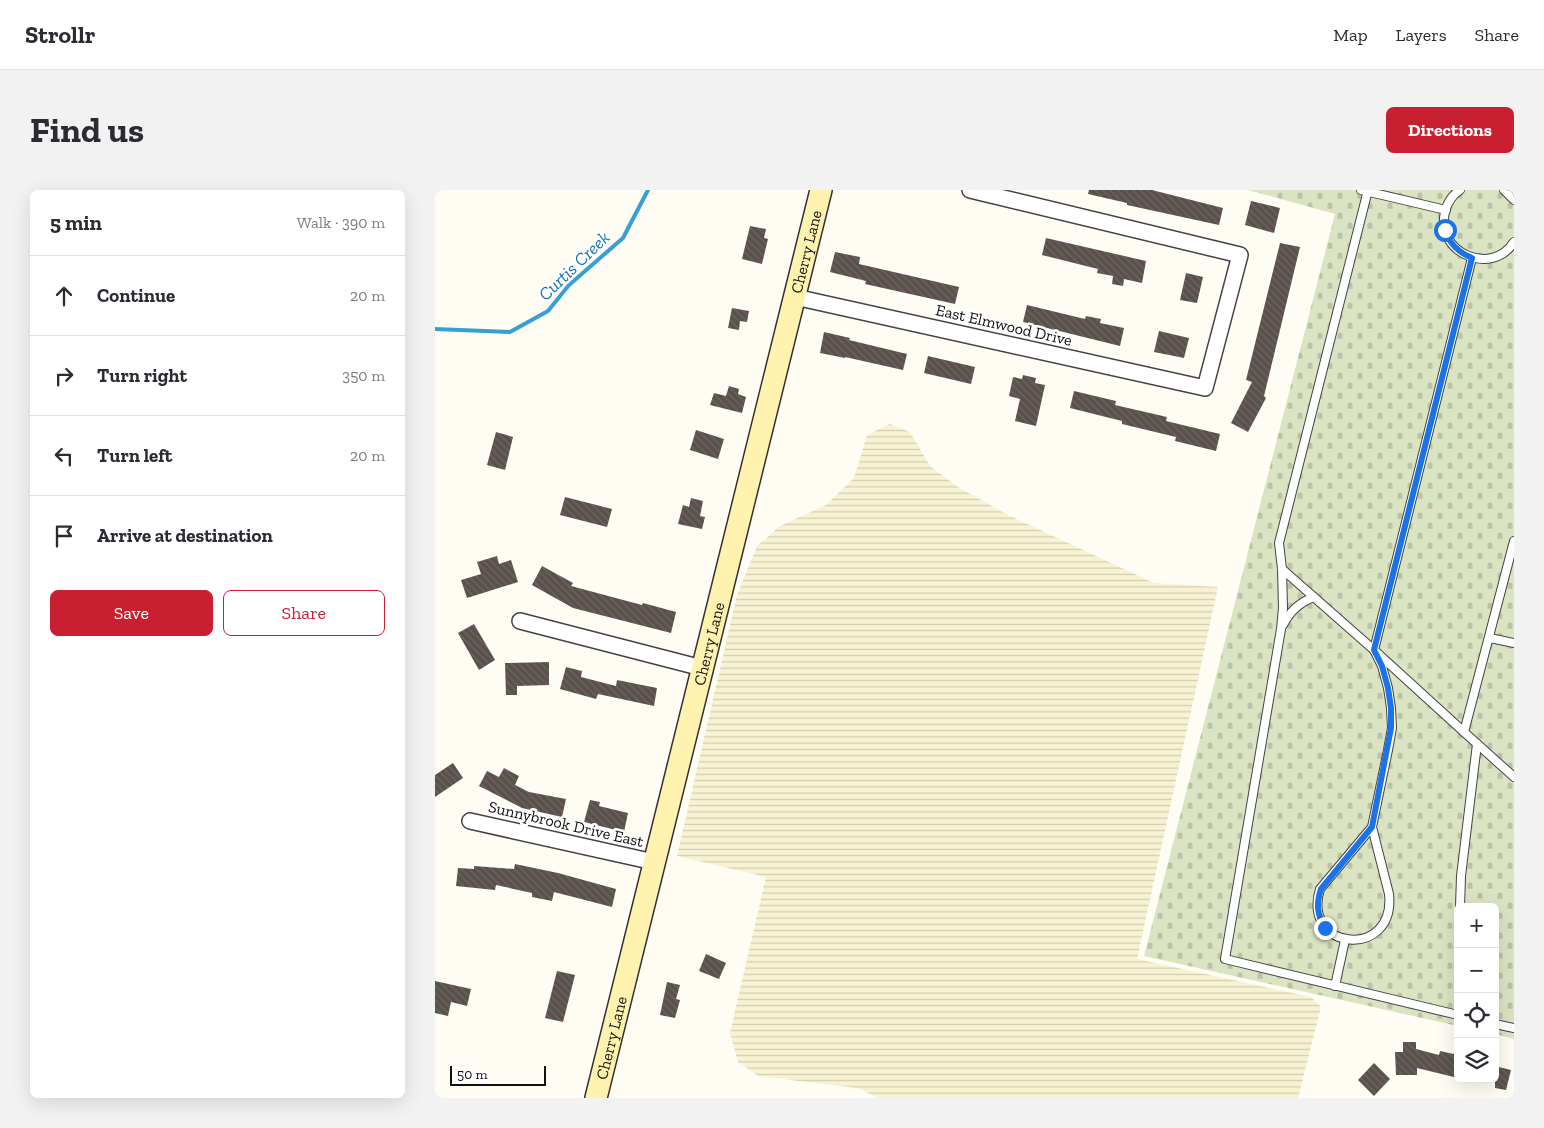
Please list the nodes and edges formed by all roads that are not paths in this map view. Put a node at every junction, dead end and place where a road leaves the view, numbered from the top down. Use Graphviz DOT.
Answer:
graph roads {
  1 [pos="821,190"];
  2 [pos="970,190"];
  3 [pos="1460,190"];
  4 [pos="1505,190"];
  5 [pos="1366,191"];
  6 [pos="1514,200"];
  7 [pos="1445,210"];
  8 [pos="1514,242"];
  9 [pos="1472,258"];
  10 [pos="795,297"];
  11 [pos="1514,541"];
  12 [pos="1282,569"];
  13 [pos="1314,597"];
  14 [pos="520,621"];
  15 [pos="1281,629"];
  16 [pos="1490,638"];
  17 [pos="1514,643"];
  18 [pos="1374,650"];
  19 [pos="702,668"];
  20 [pos="1465,732"];
  21 [pos="1477,744"];
  22 [pos="1514,777"];
  23 [pos="470,820"];
  24 [pos="1372,827"];
  25 [pos="655,862"];
  26 [pos="1460,903"];
  27 [pos="1345,940"];
  28 [pos="1335,986"];
  29 [pos="1454,1014"];
  30 [pos="1499,1025"];
  31 [pos="1514,1028"];
  32 [pos="596,1098"];
  1 -- 10 [label="street, Cherry Lane"];
  2 -- 10 [label="street, East Elmwood Drive"];
  3 -- 7 [label="lane"];
  4 -- 6 [label="lane"];
  5 -- 7 [label="lane"];
  5 -- 12 [label="lane"];
  7 -- 9 [label="lane"];
  8 -- 9 [label="lane"];
  9 -- 18 [label="lane"];
  10 -- 19 [label="street, Cherry Lane"];
  11 -- 16 [label="lane"];
  12 -- 13 [label="lane"];
  12 -- 15 [label="lane"];
  13 -- 15 [label="lane"];
  13 -- 18 [label="lane"];
  14 -- 19 [label="street"];
  15 -- 28 [label="lane"];
  16 -- 17 [label="lane"];
  16 -- 20 [label="lane"];
  18 -- 20 [label="lane"];
  18 -- 24 [label="lane"];
  19 -- 25 [label="street, Cherry Lane"];
  20 -- 21 [label="lane"];
  21 -- 22 [label="lane"];
  21 -- 26 [label="lane"];
  23 -- 25 [label="street, Sunnybrook Drive East"];
  24 -- 27 [label="lane"];
  24 -- 27 [label="lane"];
  25 -- 32 [label="street, Cherry Lane"];
  27 -- 28 [label="lane"];
  28 -- 29 [label="lane"];
  30 -- 31 [label="lane"];
}
